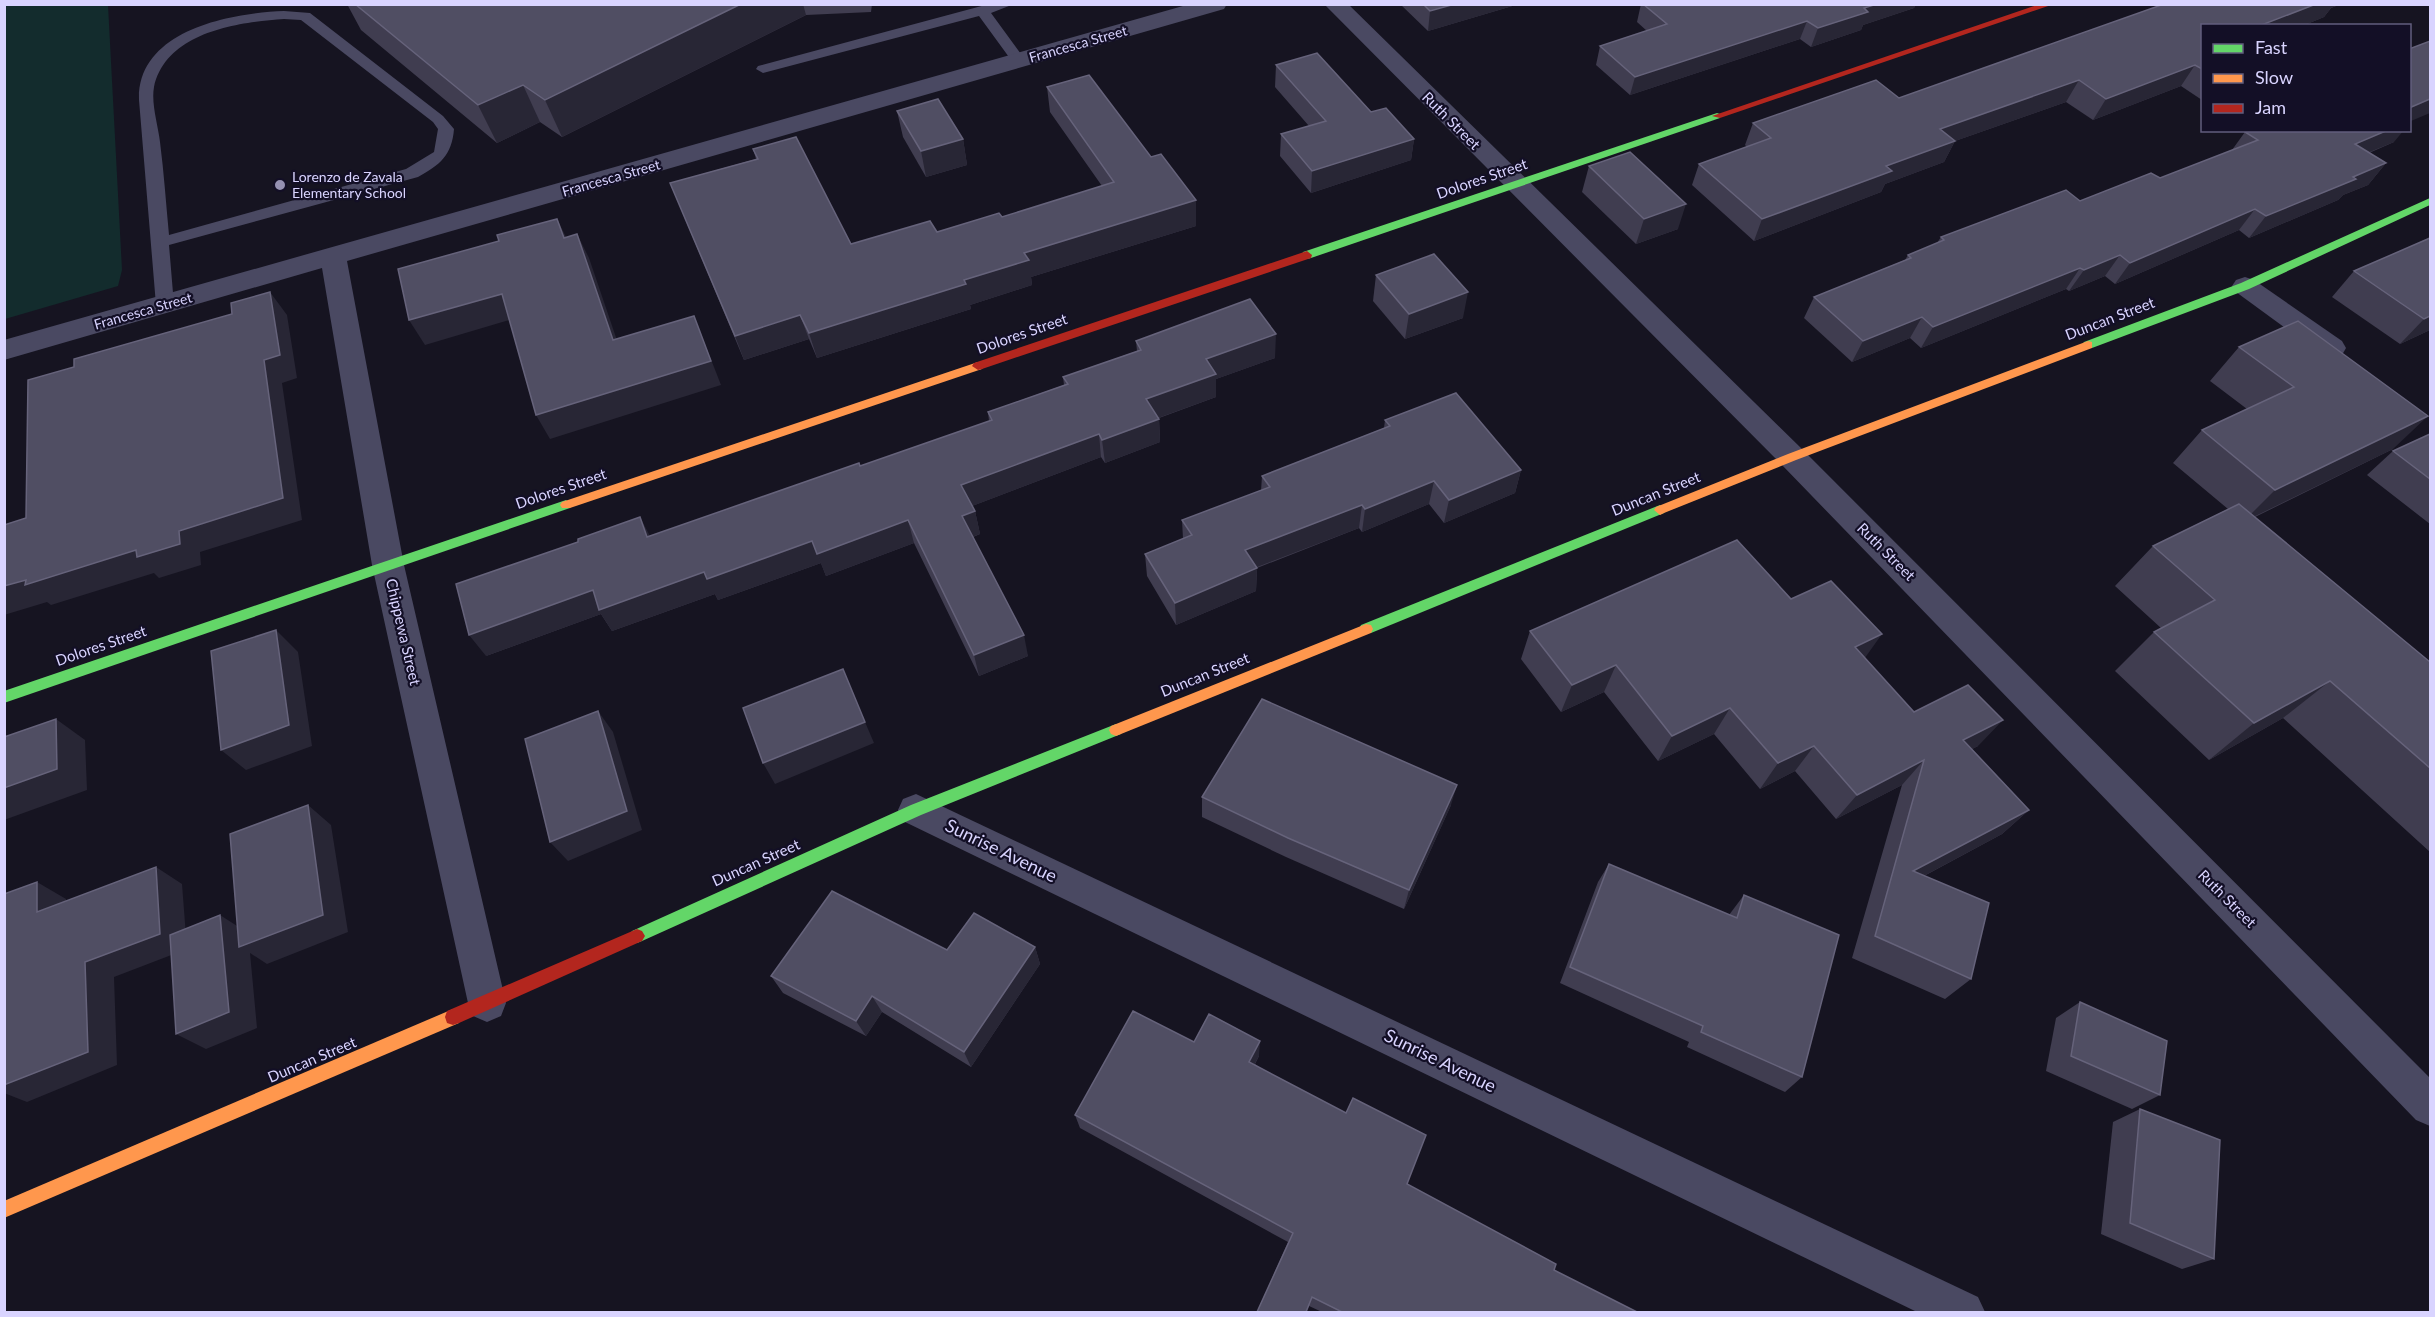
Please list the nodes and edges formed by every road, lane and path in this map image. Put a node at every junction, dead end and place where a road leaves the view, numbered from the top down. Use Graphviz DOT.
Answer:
graph roads {
  1 [pos="1007,4"];
  2 [pos="1216,4"];
  3 [pos="1335,4"];
  4 [pos="2050,4"];
  5 [pos="983,11"];
  6 [pos="1019,61"];
  7 [pos="763,69"];
  8 [pos="1516,186"];
  9 [pos="2430,201"];
  10 [pos="162,242"];
  11 [pos="333,258"];
  12 [pos="2245,286"];
  13 [pos="165,305"];
  14 [pos="4,350"];
  15 [pos="2356,366"];
  16 [pos="1791,457"];
  17 [pos="388,565"];
  18 [pos="4,697"];
  19 [pos="916,810"];
  20 [pos="487,1003"];
  21 [pos="2430,1106"];
  22 [pos="4,1210"];
  23 [pos="1964,1312"];
  1 -- 5 [label="lane"];
  2 -- 6 [label="street, Francesca Street"];
  3 -- 8 [label="street, Ruth Street"];
  4 -- 8 [label="street, Dolores Street"];
  5 -- 6 [label="lane"];
  5 -- 7 [label="lane"];
  6 -- 11 [label="street, Francesca Street"];
  8 -- 16 [label="street, Ruth Street"];
  8 -- 17 [label="street, Dolores Street"];
  9 -- 12 [label="street, Duncan Street"];
  10 -- 10 [label="lane"];
  10 -- 13 [label="lane"];
  11 -- 13 [label="street, Francesca Street"];
  11 -- 17 [label="street, Chippewa Street"];
  12 -- 15 [label="street"];
  12 -- 16 [label="street, Duncan Street"];
  13 -- 14 [label="street, Francesca Street"];
  16 -- 19 [label="street, Duncan Street"];
  16 -- 21 [label="street, Ruth Street"];
  17 -- 18 [label="street, Dolores Street"];
  17 -- 20 [label="street, Chippewa Street"];
  19 -- 20 [label="street, Duncan Street"];
  19 -- 23 [label="street, Sunrise Avenue"];
  20 -- 22 [label="street, Duncan Street"];
}
